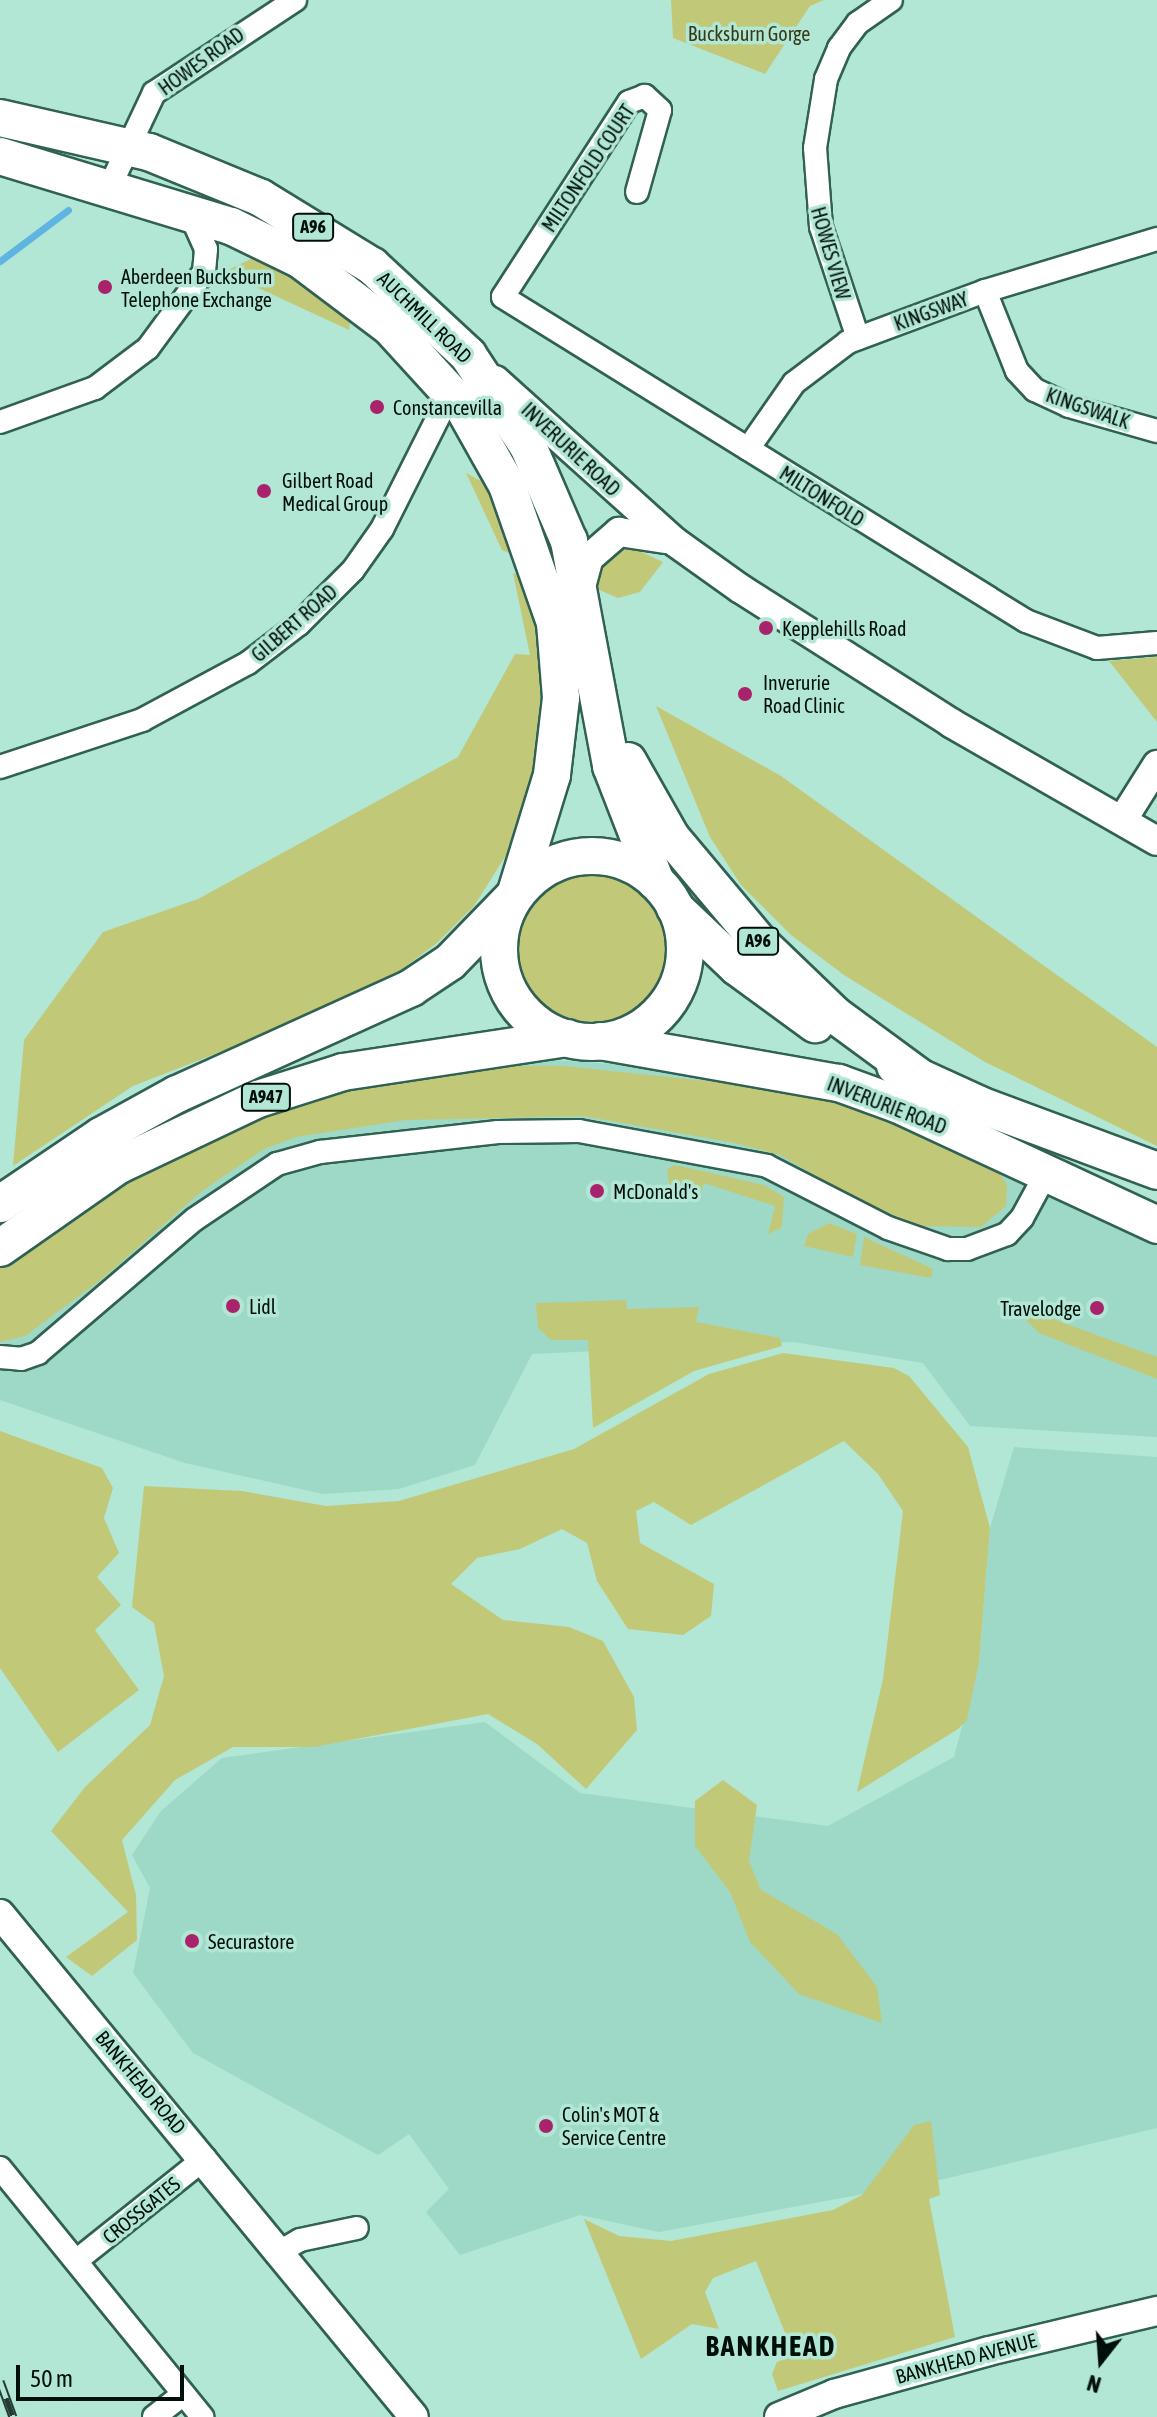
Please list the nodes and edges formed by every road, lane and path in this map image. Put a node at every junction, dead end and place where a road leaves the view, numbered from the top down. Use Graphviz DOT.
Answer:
graph roads {
  1 [pos="295,0"];
  2 [pos="891,0"];
  3 [pos="0,118"];
  4 [pos="128,146"];
  5 [pos="0,156"];
  6 [pos="110,186"];
  7 [pos="637,192"];
  8 [pos="189,211"];
  9 [pos="1157,239"];
  10 [pos="985,291"];
  11 [pos="503,297"];
  12 [pos="858,338"];
  13 [pos="468,355"];
  14 [pos="451,392"];
  15 [pos="0,422"];
  16 [pos="1157,431"];
  17 [pos="748,449"];
  18 [pos="675,542"];
  19 [pos="581,587"];
  20 [pos="590,638"];
  21 [pos="1157,643"];
  22 [pos="1157,765"];
  23 [pos="0,767"];
  24 [pos="1123,819"];
  25 [pos="1157,841"];
  26 [pos="515,895"];
  27 [pos="665,895"];
  28 [pos="584,1040"];
  29 [pos="918,1076"];
  30 [pos="1157,1171"];
  31 [pos="1047,1172"];
  32 [pos="0,1204"];
  33 [pos="1157,1225"];
  34 [pos="0,1248"];
  35 [pos="0,1357"];
  36 [pos="0,1914"];
  37 [pos="205,2158"];
  38 [pos="0,2168"];
  39 [pos="357,2228"];
  40 [pos="281,2251"];
  41 [pos="76,2261"];
  42 [pos="1157,2311"];
  43 [pos="183,2394"];
  44 [pos="154,2417"];
  45 [pos="202,2417"];
  46 [pos="414,2417"];
  47 [pos="779,2417"];
  1 -- 4 [label="street, HOWES ROAD"];
  2 -- 12 [label="street, HOWES VIEW"];
  3 -- 4 [label="main road, AUCHMILL ROAD / A96"];
  4 -- 6 [label="street, HOWES ROAD"];
  4 -- 13 [label="main road, AUCHMILL ROAD / A96"];
  5 -- 6 [label="main road, AUCHMILL ROAD / A96"];
  6 -- 8 [label="main road, AUCHMILL ROAD / A96"];
  7 -- 11 [label="street, MILTONFOLD COURT"];
  8 -- 14 [label="main road, AUCHMILL ROAD / A96"];
  8 -- 15 [label="street"];
  9 -- 10 [label="street, KINGSWAY"];
  10 -- 12 [label="street, KINGSWAY"];
  10 -- 16 [label="street, KINGSWALK"];
  11 -- 17 [label="street, MILTONFOLD"];
  12 -- 17 [label="street, KINGSWAY"];
  13 -- 18 [label="street, INVERURIE ROAD"];
  13 -- 19 [label="main road, AUCHMILL ROAD / A96"];
  14 -- 23 [label="street, GILBERT ROAD"];
  14 -- 26 [label="main road, AUCHMILL ROAD / A96"];
  17 -- 21 [label="street, MILTONFOLD"];
  18 -- 19 [label="street, INVERURIE ROAD"];
  18 -- 24 [label="street, INVERURIE ROAD"];
  19 -- 20 [label="main road, AUCHMILL ROAD / A96"];
  20 -- 27 [label="main road, AUCHMILL ROAD / A96"];
  20 -- 29 [label="main road, A96"];
  22 -- 24 [label="street"];
  24 -- 25 [label="street, INVERURIE ROAD"];
  26 -- 27 [label="main road, A96"];
  26 -- 28 [label="main road, A96"];
  26 -- 32 [label="main road, A947"];
  27 -- 28 [label="main road, A96"];
  27 -- 29 [label="main road, INVERURIE ROAD / A96"];
  28 -- 31 [label="main road, INVERURIE ROAD / A96"];
  28 -- 34 [label="main road, A947"];
  29 -- 30 [label="main road, INVERURIE ROAD / A96"];
  31 -- 33 [label="main road, INVERURIE ROAD / A96"];
  31 -- 35 [label="street"];
  36 -- 37 [label="street, BANKHEAD ROAD"];
  37 -- 40 [label="street, BANKHEAD ROAD"];
  37 -- 41 [label="street, CROSSGATES"];
  38 -- 41 [label="street"];
  39 -- 40 [label="street"];
  40 -- 46 [label="street, BANKHEAD ROAD"];
  41 -- 43 [label="street"];
  42 -- 47 [label="street, BANKHEAD AVENUE"];
  43 -- 44 [label="street"];
  43 -- 45 [label="street"];
}
